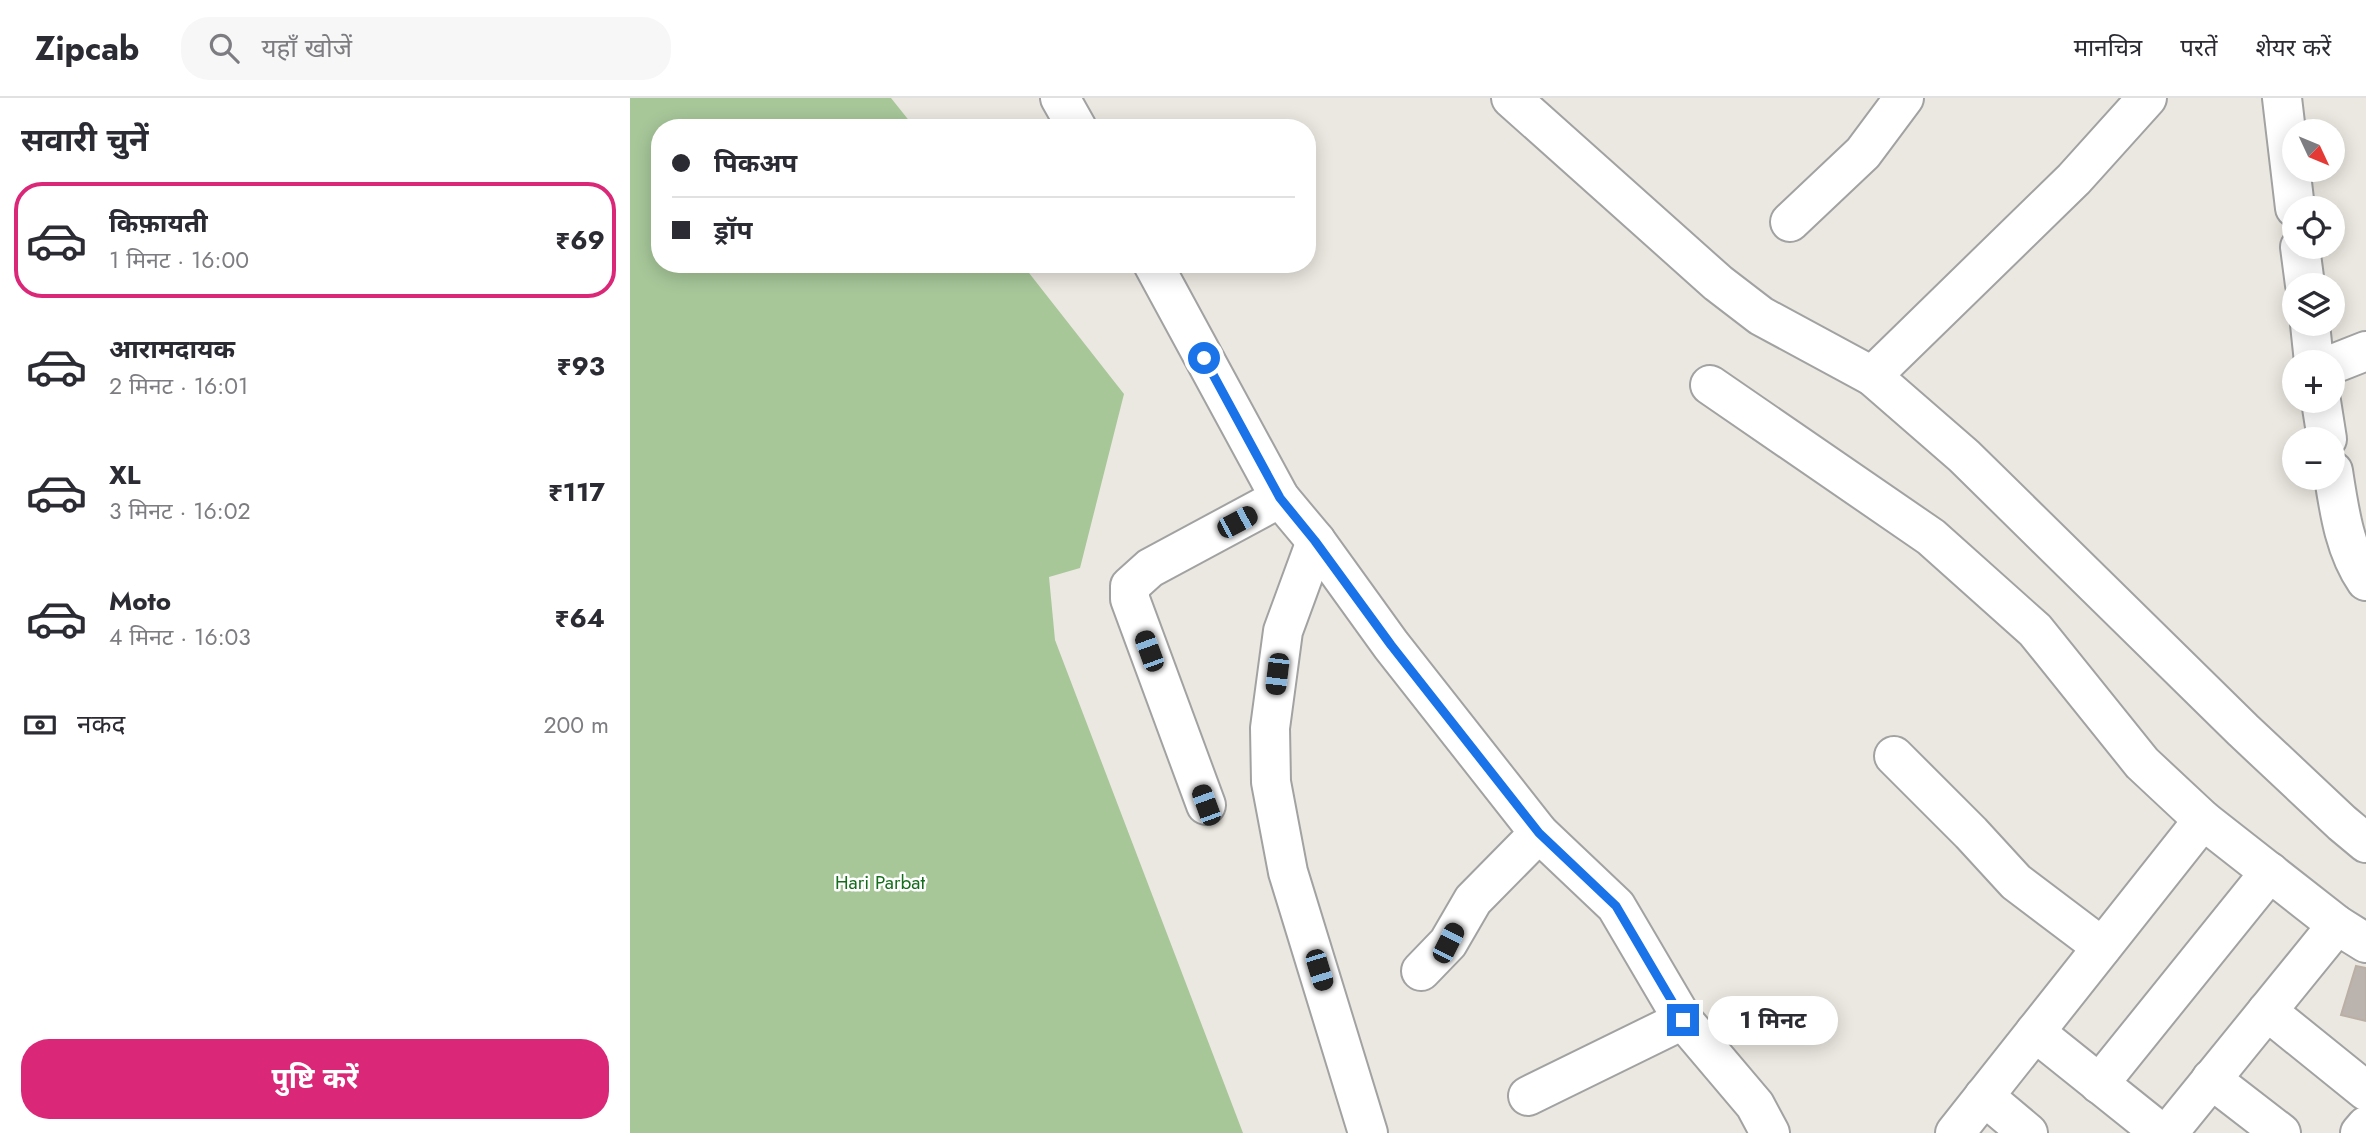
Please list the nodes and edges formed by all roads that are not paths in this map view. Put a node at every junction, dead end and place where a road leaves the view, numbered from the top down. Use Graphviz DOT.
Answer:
graph roads {
  1 [pos="1060,98"];
  2 [pos="1511,98"];
  3 [pos="1904,98"];
  4 [pos="2147,98"];
  5 [pos="2282,98"];
  6 [pos="1072,119"];
  7 [pos="2294,196"];
  8 [pos="1790,222"];
  9 [pos="1158,273"];
  10 [pos="2366,351"];
  11 [pos="2345,359"];
  12 [pos="1872,376"];
  13 [pos="1710,385"];
  14 [pos="2337,490"];
  15 [pos="1280,498"];
  16 [pos="1315,541"];
  17 [pos="2366,581"];
  18 [pos="1894,756"];
  19 [pos="1206,805"];
  20 [pos="2203,820"];
  21 [pos="1539,833"];
  22 [pos="2366,843"];
  23 [pos="2270,872"];
  24 [pos="2352,934"];
  25 [pos="2102,947"];
  26 [pos="1421,971"];
  27 [pos="2267,1011"];
  28 [pos="1683,1020"];
  29 [pos="2035,1032"];
  30 [pos="2211,1079"];
  31 [pos="2099,1084"];
  32 [pos="2366,1091"];
  33 [pos="1528,1096"];
  34 [pos="1984,1096"];
  35 [pos="2366,1126"];
  36 [pos="1368,1133"];
  37 [pos="1770,1133"];
  38 [pos="1955,1133"];
  39 [pos="2028,1133"];
  40 [pos="2161,1133"];
  41 [pos="2168,1133"];
  42 [pos="2281,1133"];
  43 [pos="2360,1133"];
  1 -- 6 [label="street"];
  2 -- 12 [label="street"];
  3 -- 8 [label="street"];
  4 -- 12 [label="street"];
  5 -- 7 [label="street"];
  9 -- 15 [label="street"];
  10 -- 11 [label="street"];
  12 -- 22 [label="street"];
  13 -- 20 [label="street"];
  14 -- 17 [label="street"];
  15 -- 16 [label="street"];
  15 -- 19 [label="street"];
  16 -- 21 [label="street"];
  16 -- 36 [label="street"];
  18 -- 25 [label="street"];
  20 -- 23 [label="street"];
  20 -- 25 [label="street"];
  21 -- 26 [label="street"];
  21 -- 28 [label="street"];
  23 -- 24 [label="street"];
  23 -- 31 [label="street"];
  24 -- 27 [label="street"];
  25 -- 29 [label="street"];
  27 -- 30 [label="street"];
  27 -- 32 [label="street"];
  28 -- 33 [label="street"];
  28 -- 37 [label="street"];
  29 -- 31 [label="street"];
  29 -- 34 [label="street"];
  30 -- 41 [label="street"];
  30 -- 42 [label="street"];
  31 -- 40 [label="street"];
  34 -- 38 [label="street"];
  34 -- 39 [label="street"];
  35 -- 43 [label="street"];
}
